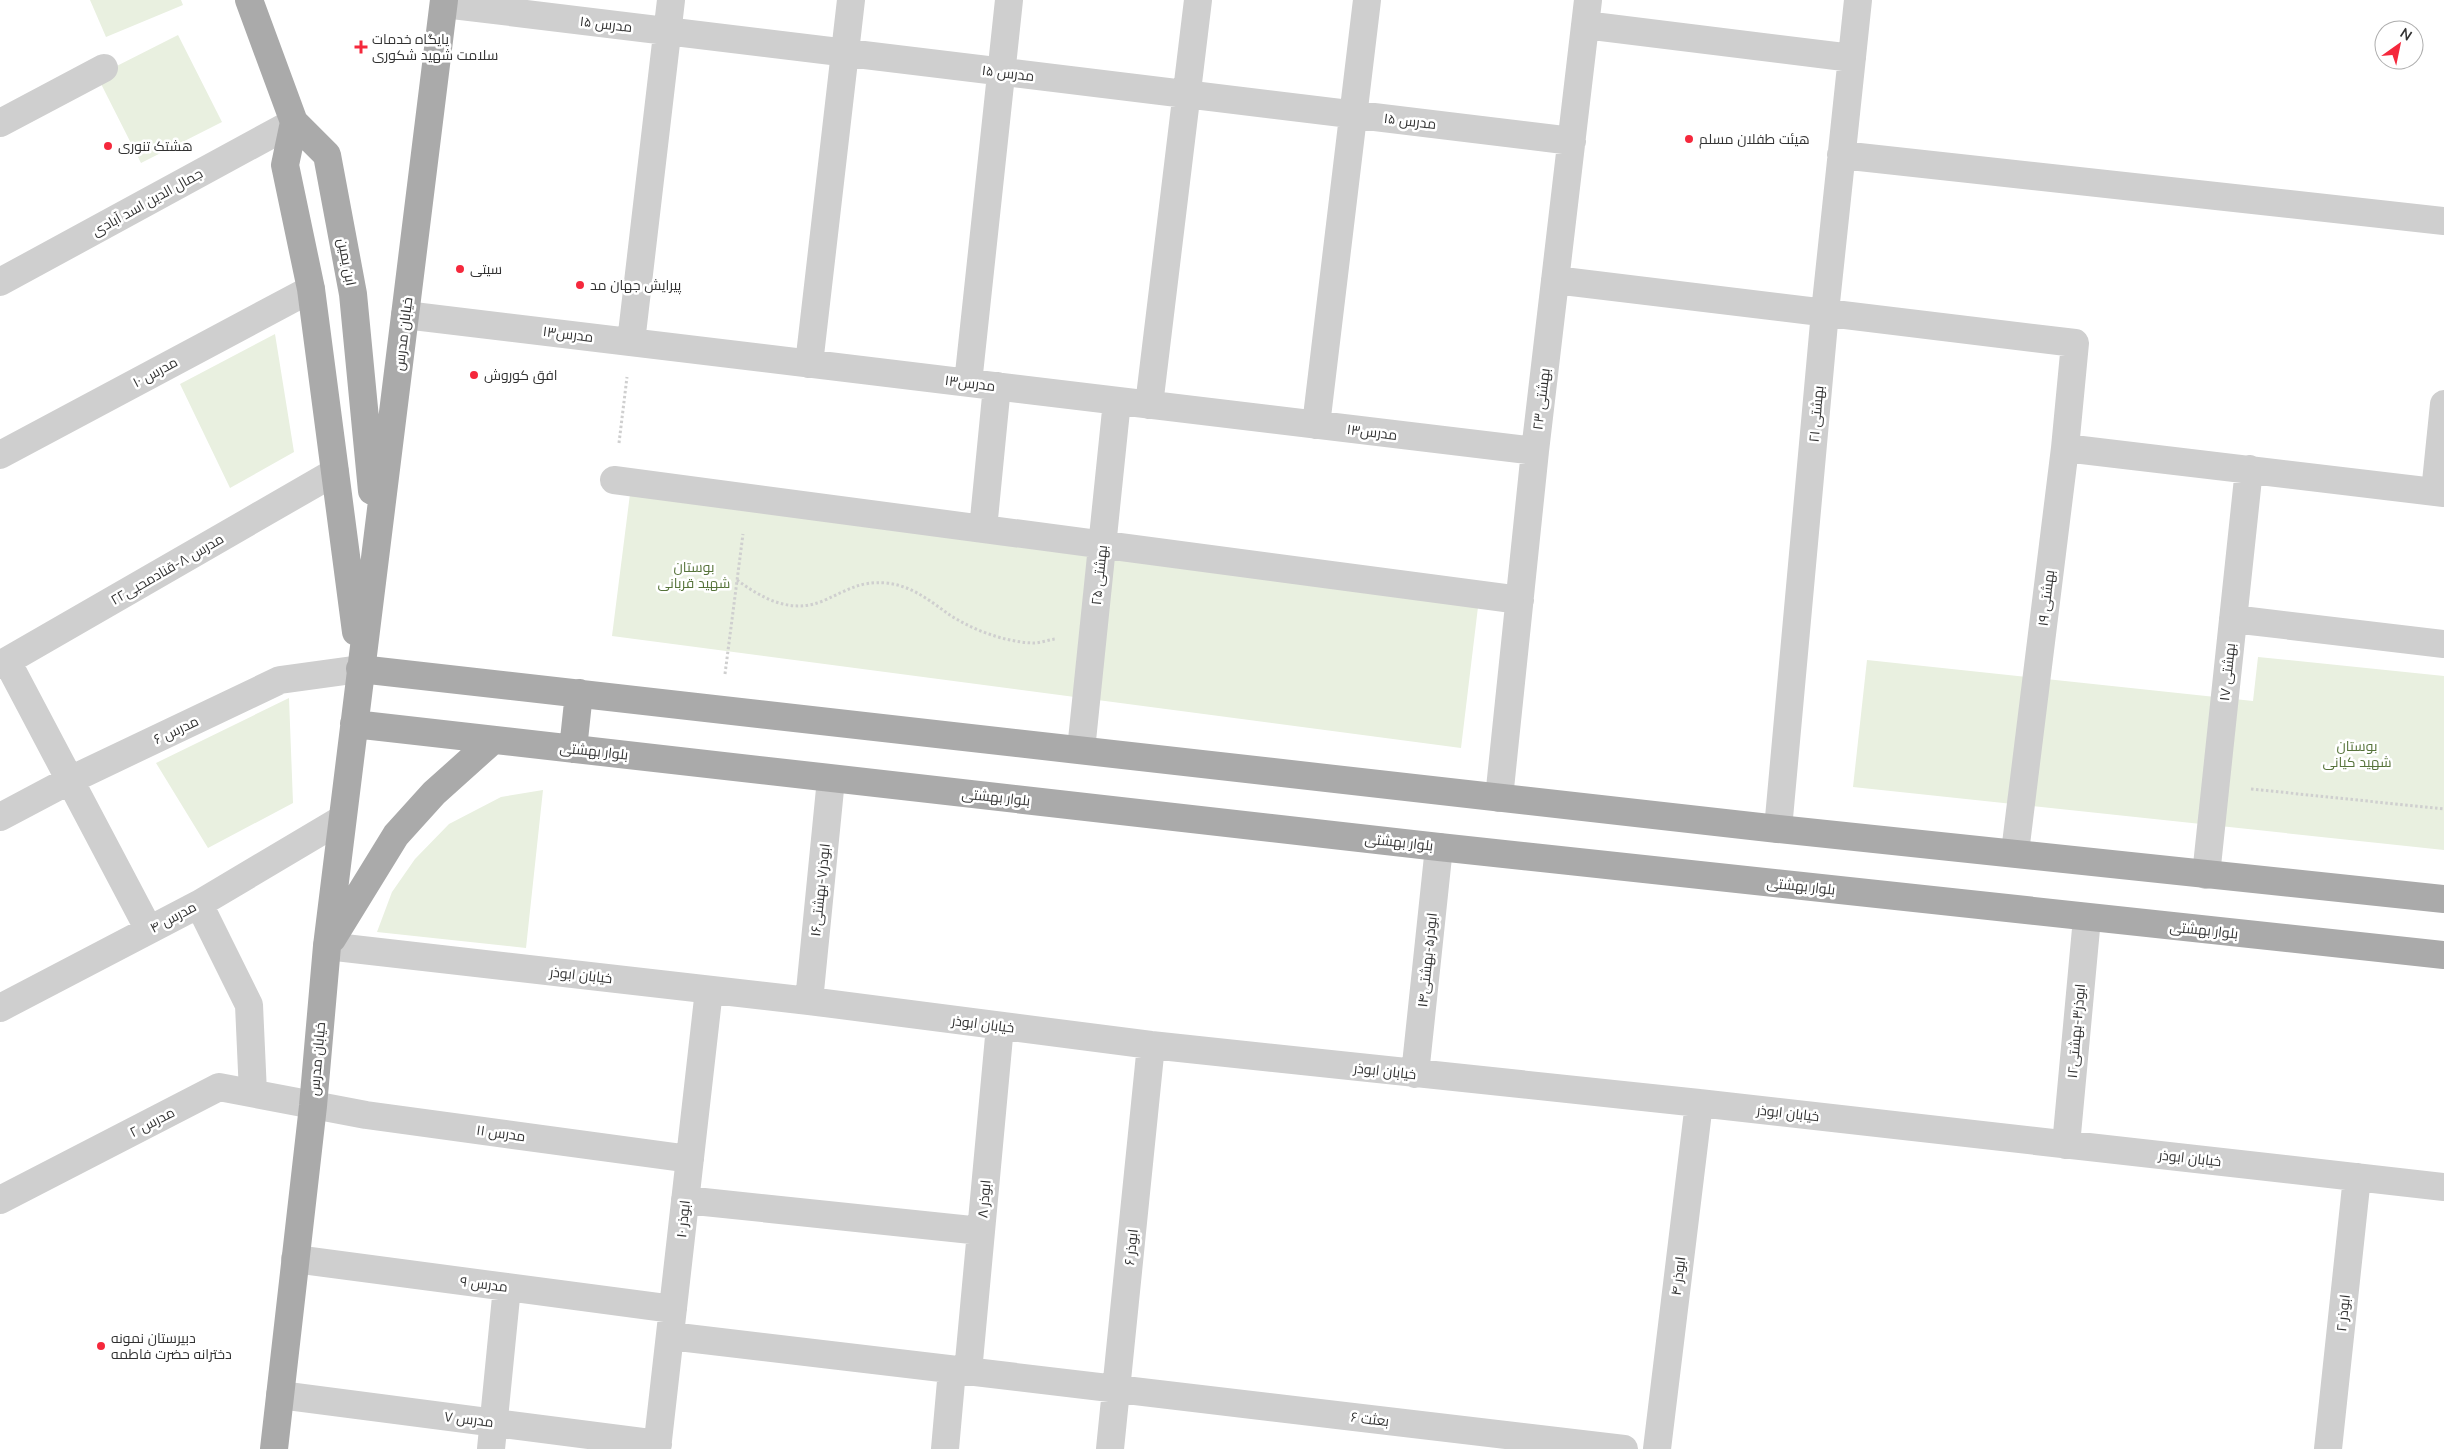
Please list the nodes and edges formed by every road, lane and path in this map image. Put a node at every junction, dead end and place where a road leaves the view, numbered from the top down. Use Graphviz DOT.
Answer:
graph roads {
  1 [pos="249,0"];
  2 [pos="671,0"];
  3 [pos="851,0"];
  4 [pos="1009,0"];
  5 [pos="1198,0"];
  6 [pos="1367,0"];
  7 [pos="1858,0"];
  8 [pos="444,2"];
  9 [pos="1587,12"];
  10 [pos="667,31"];
  11 [pos="845,53"];
  12 [pos="1852,58"];
  13 [pos="104,68"];
  14 [pos="1002,72"];
  15 [pos="1187,94"];
  16 [pos="1353,114"];
  17 [pos="294,122"];
  18 [pos="0,123"];
  19 [pos="1572,141"];
  20 [pos="1841,155"];
  21 [pos="2444,221"];
  22 [pos="1555,280"];
  23 [pos="0,282"];
  24 [pos="311,289"];
  25 [pos="1825,312"];
  26 [pos="405,314"];
  27 [pos="631,342"];
  28 [pos="809,364"];
  29 [pos="968,383"];
  30 [pos="997,386"];
  31 [pos="1117,401"];
  32 [pos="2444,404"];
  33 [pos="1149,405"];
  34 [pos="1316,425"];
  35 [pos="2065,448"];
  36 [pos="1535,452"];
  37 [pos="0,455"];
  38 [pos="2249,469"];
  39 [pos="335,472"];
  40 [pos="614,480"];
  41 [pos="2440,492"];
  42 [pos="747,498"];
  43 [pos="983,529"];
  44 [pos="1102,545"];
  45 [pos="377,546"];
  46 [pos="737,580"];
  47 [pos="1520,600"];
  48 [pos="2233,619"];
  49 [pos="1094,630"];
  50 [pos="2444,644"];
  51 [pos="4,663"];
  52 [pos="360,668"];
  53 [pos="579,693"];
  54 [pos="721,710"];
  55 [pos="354,724"];
  56 [pos="492,741"];
  57 [pos="573,749"];
  58 [pos="1081,750"];
  59 [pos="831,779"];
  60 [pos="70,780"];
  61 [pos="2215,785"];
  62 [pos="1499,798"];
  63 [pos="2444,809"];
  64 [pos="0,817"];
  65 [pos="342,819"];
  66 [pos="1778,829"];
  67 [pos="1440,847"];
  68 [pos="2015,852"];
  69 [pos="2206,875"];
  70 [pos="2444,899"];
  71 [pos="199,904"];
  72 [pos="2086,918"];
  73 [pos="149,930"];
  74 [pos="327,946"];
  75 [pos="2444,956"];
  76 [pos="709,990"];
  77 [pos="809,1001"];
  78 [pos="0,1008"];
  79 [pos="1000,1026"];
  80 [pos="1151,1045"];
  81 [pos="1415,1074"];
  82 [pos="254,1093"];
  83 [pos="1699,1103"];
  84 [pos="312,1106"];
  85 [pos="2066,1144"];
  86 [pos="690,1159"];
  87 [pos="2357,1177"];
  88 [pos="2444,1187"];
  89 [pos="0,1200"];
  90 [pos="686,1200"];
  91 [pos="981,1231"];
  92 [pos="295,1259"];
  93 [pos="507,1287"];
  94 [pos="673,1309"];
  95 [pos="670,1336"];
  96 [pos="960,1371"];
  97 [pos="1117,1389"];
  98 [pos="280,1395"];
  99 [pos="492,1436"];
  100 [pos="658,1447"];
  101 [pos="274,1449"];
  102 [pos="945,1449"];
  103 [pos="1110,1449"];
  104 [pos="1624,1449"];
  105 [pos="1657,1449"];
  106 [pos="2328,1449"];
  1 -- 17 [label="main road, ابن یمین"];
  2 -- 10 [label="street"];
  3 -- 11 [label="street"];
  4 -- 14 [label="street"];
  5 -- 15 [label="street"];
  6 -- 16 [label="street"];
  7 -- 12 [label="street, بهشتی ۲۱"];
  8 -- 10 [label="street, مدرس ۱۵"];
  8 -- 26 [label="main road, خیابان مدرس"];
  9 -- 12 [label="street"];
  9 -- 19 [label="street, بهشتی ۲۳"];
  10 -- 11 [label="street, مدرس ۱۵"];
  10 -- 27 [label="street"];
  11 -- 14 [label="street, مدرس ۱۵"];
  11 -- 28 [label="street"];
  12 -- 20 [label="street, بهشتی ۲۱"];
  13 -- 18 [label="street"];
  14 -- 15 [label="street, مدرس ۱۵"];
  14 -- 29 [label="street"];
  15 -- 16 [label="street, مدرس ۱۵"];
  15 -- 33 [label="street"];
  16 -- 19 [label="street, مدرس ۱۵"];
  16 -- 34 [label="street"];
  17 -- 23 [label="street, جمال الدین اسد آبادی"];
  17 -- 24 [label="main road, خیابان مدرس"];
  17 -- 45 [label="main road, ابن یمین"];
  19 -- 22 [label="street, بهشتی ۲۳"];
  20 -- 21 [label="street"];
  20 -- 25 [label="street, بهشتی ۲۱"];
  22 -- 25 [label="street"];
  22 -- 36 [label="street, بهشتی ۲۳"];
  24 -- 37 [label="street, مدرس ۱۰"];
  24 -- 39 [label="main road, خیابان مدرس"];
  25 -- 35 [label="street, بهشتی ۱۹"];
  25 -- 66 [label="street, بهشتی ۲۱"];
  26 -- 27 [label="street, مدرس۱۳"];
  26 -- 45 [label="main road, خیابان مدرس"];
  27 -- 28 [label="street, مدرس۱۳"];
  27 -- 40 [label="path"];
  28 -- 29 [label="street, مدرس۱۳"];
  29 -- 30 [label="street, مدرس۱۳"];
  30 -- 31 [label="street, مدرس۱۳"];
  30 -- 43 [label="street"];
  31 -- 33 [label="street, مدرس۱۳"];
  31 -- 44 [label="street, بهشتی ۲۵"];
  32 -- 41 [label="street"];
  33 -- 34 [label="street, مدرس۱۳"];
  34 -- 36 [label="street, مدرس۱۳"];
  35 -- 38 [label="street"];
  35 -- 68 [label="street, بهشتی ۱۹"];
  36 -- 47 [label="street, بهشتی ۲۳"];
  38 -- 41 [label="street"];
  38 -- 48 [label="street, بهشتی ۱۷"];
  39 -- 51 [label="street, مدرس ۸-قنادمحبی۲۲"];
  39 -- 52 [label="main road, خیابان مدرس"];
  40 -- 42 [label="street"];
  42 -- 43 [label="street"];
  42 -- 46 [label="path"];
  43 -- 44 [label="street"];
  44 -- 47 [label="street"];
  44 -- 49 [label="street, بهشتی ۲۵"];
  45 -- 52 [label="main road, خیابان مدرس"];
  46 -- 49 [label="path"];
  46 -- 54 [label="path"];
  47 -- 62 [label="street, بهشتی ۲۳"];
  48 -- 50 [label="street"];
  48 -- 61 [label="street, بهشتی ۱۷"];
  49 -- 58 [label="street, بهشتی ۲۵"];
  51 -- 60 [label="street"];
  52 -- 53 [label="main road"];
  52 -- 55 [label="main road, خیابان مدرس"];
  52 -- 60 [label="street, مدرس ۶"];
  53 -- 54 [label="main road"];
  53 -- 57 [label="main road"];
  54 -- 58 [label="main road"];
  55 -- 56 [label="main road, بلوار بهشتی"];
  55 -- 65 [label="main road, خیابان مدرس"];
  56 -- 57 [label="main road, بلوار بهشتی"];
  56 -- 74 [label="main road"];
  57 -- 59 [label="main road, بلوار بهشتی"];
  58 -- 62 [label="main road"];
  59 -- 67 [label="main road, بلوار بهشتی"];
  59 -- 77 [label="street, ابوذر۷-بهشتی۱۶"];
  60 -- 64 [label="street, مدرس ۶"];
  60 -- 73 [label="street"];
  61 -- 63 [label="path"];
  61 -- 69 [label="street, بهشتی ۱۷"];
  62 -- 66 [label="main road"];
  65 -- 71 [label="street, مدرس ۴"];
  65 -- 74 [label="main road, خیابان مدرس"];
  66 -- 68 [label="main road"];
  67 -- 72 [label="main road, بلوار بهشتی"];
  67 -- 81 [label="street, ابوذر۵-بهشتی۱۴"];
  68 -- 69 [label="main road"];
  69 -- 70 [label="main road"];
  71 -- 73 [label="street, مدرس ۴"];
  71 -- 82 [label="street"];
  72 -- 75 [label="main road, بلوار بهشتی"];
  72 -- 85 [label="street, ابوذر۳-بهشتی۱۲"];
  73 -- 78 [label="street, مدرس ۴"];
  74 -- 76 [label="street, خیابان ابوذر"];
  74 -- 84 [label="main road, خیابان مدرس"];
  76 -- 77 [label="street, خیابان ابوذر"];
  76 -- 86 [label="street, ابوذر ۱۰"];
  77 -- 79 [label="street, خیابان ابوذر"];
  79 -- 80 [label="street, خیابان ابوذر"];
  79 -- 91 [label="street, ابوذر ۸"];
  80 -- 81 [label="street, خیابان ابوذر"];
  80 -- 97 [label="street, ابوذر ۶"];
  81 -- 83 [label="street, خیابان ابوذر"];
  82 -- 84 [label="street, مدرس ۲"];
  82 -- 89 [label="street, مدرس ۲"];
  83 -- 85 [label="street, خیابان ابوذر"];
  83 -- 105 [label="street, ابوذر ۴"];
  84 -- 86 [label="street, مدرس ۱۱"];
  84 -- 92 [label="main road, خیابان مدرس"];
  85 -- 87 [label="street, خیابان ابوذر"];
  86 -- 90 [label="street, ابوذر ۱۰"];
  87 -- 88 [label="street, خیابان ابوذر"];
  87 -- 106 [label="street, ابوذر ۲"];
  90 -- 91 [label="street"];
  90 -- 94 [label="street, ابوذر ۱۰"];
  91 -- 96 [label="street, ابوذر ۸"];
  92 -- 93 [label="street, مدرس ۹"];
  92 -- 98 [label="main road, خیابان مدرس"];
  93 -- 94 [label="street, مدرس ۹"];
  93 -- 99 [label="street"];
  94 -- 95 [label="street, ابوذر ۱۰"];
  95 -- 96 [label="street, بعثت ۶"];
  95 -- 100 [label="street, ابوذر ۱۰"];
  96 -- 97 [label="street, بعثت ۶"];
  96 -- 102 [label="street, ابوذر ۸"];
  97 -- 103 [label="street, ابوذر ۶"];
  97 -- 104 [label="street, بعثت ۶"];
  98 -- 99 [label="street, مدرس ۷"];
  98 -- 101 [label="main road, خیابان مدرس"];
  99 -- 100 [label="street, مدرس ۷"];
}
